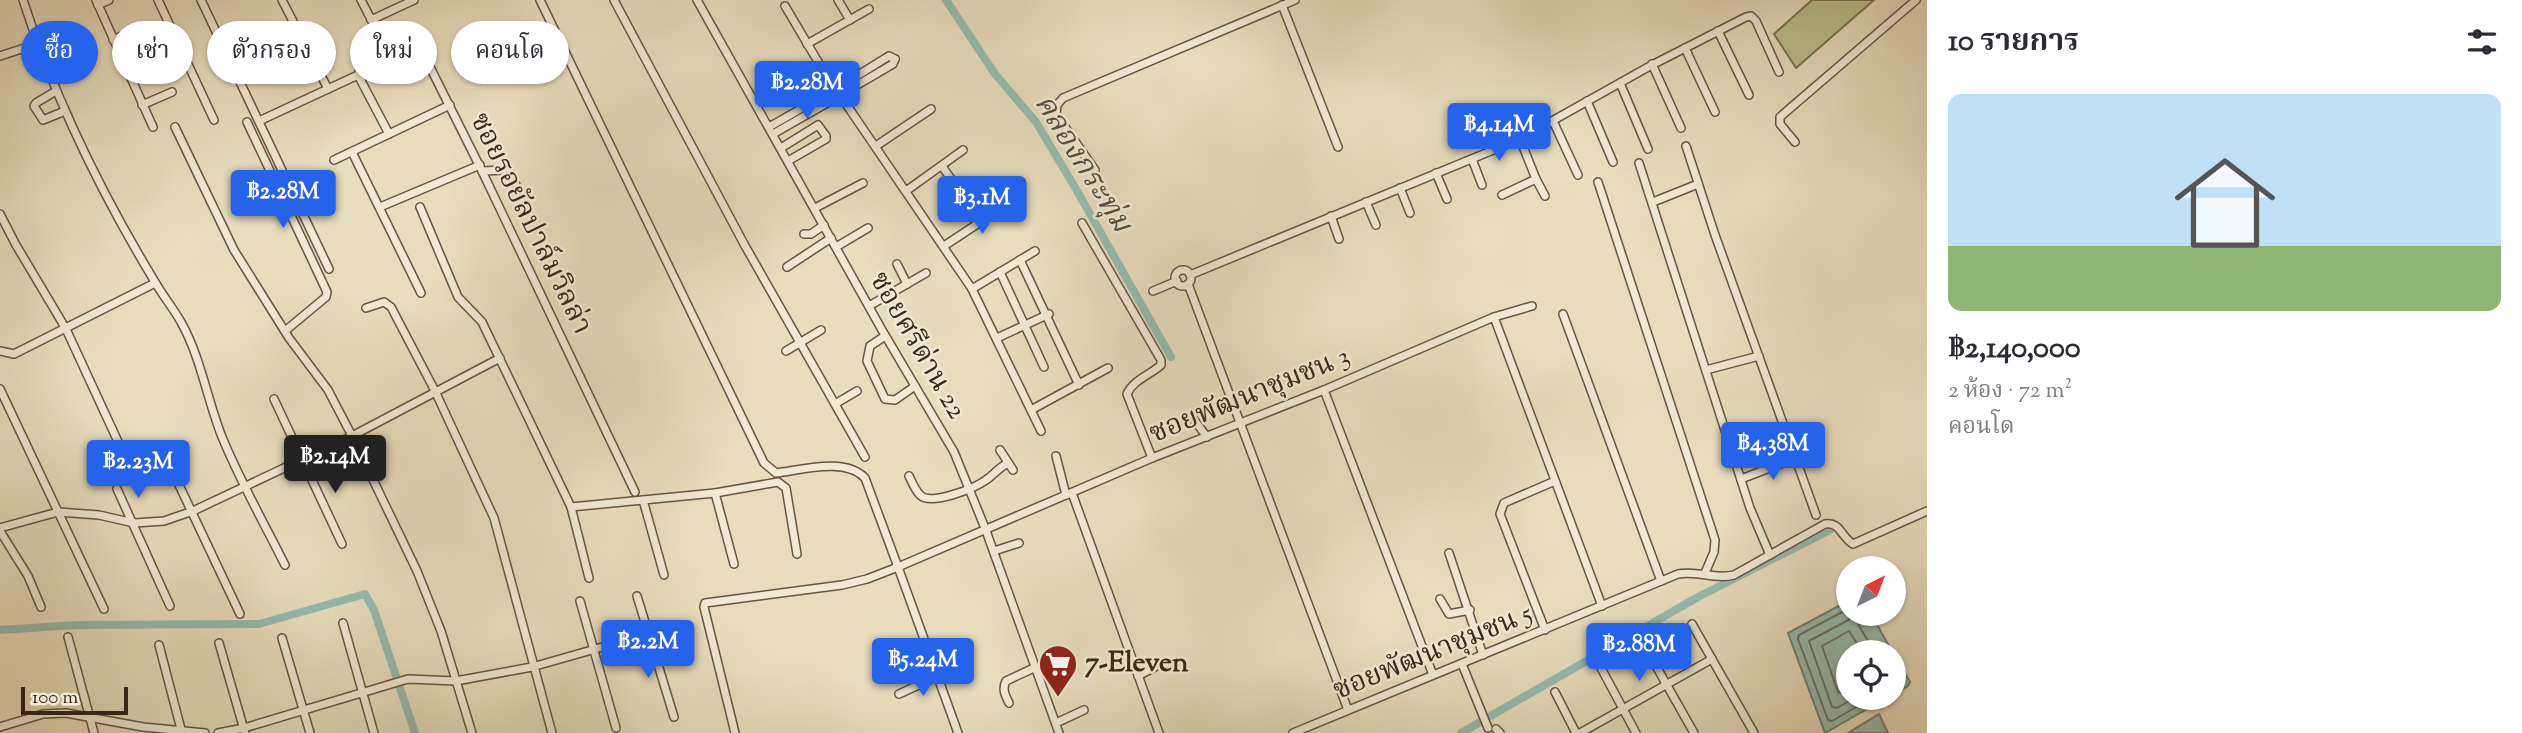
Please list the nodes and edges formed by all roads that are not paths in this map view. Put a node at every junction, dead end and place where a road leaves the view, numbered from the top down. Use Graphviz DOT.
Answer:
graph roads {
  1 [pos="23,0"];
  2 [pos="109,0"];
  3 [pos="158,0"];
  4 [pos="201,0"];
  5 [pos="282,0"];
  6 [pos="361,0"];
  7 [pos="414,0"];
  8 [pos="540,0"];
  9 [pos="614,0"];
  10 [pos="697,0"];
  11 [pos="838,0"];
  12 [pos="1295,0"];
  13 [pos="1916,0"];
  14 [pos="97,2"];
  15 [pos="1282,5"];
  16 [pos="785,6"];
  17 [pos="869,9"];
  18 [pos="850,20"];
  19 [pos="30,21"];
  20 [pos="372,21"];
  21 [pos="377,21"];
  22 [pos="1718,31"];
  23 [pos="112,38"];
  24 [pos="807,44"];
  25 [pos="1685,48"];
  26 [pos="21,49"];
  27 [pos="0,56"];
  28 [pos="1652,64"];
  29 [pos="1779,72"];
  30 [pos="350,79"];
  31 [pos="437,80"];
  32 [pos="1620,83"];
  33 [pos="54,84"];
  34 [pos="133,84"];
  35 [pos="363,84"];
  36 [pos="328,89"];
  37 [pos="57,91"];
  38 [pos="172,92"];
  39 [pos="839,92"];
  40 [pos="1749,95"];
  41 [pos="1587,101"];
  42 [pos="450,105"];
  43 [pos="142,106"];
  44 [pos="931,109"];
  45 [pos="65,111"];
  46 [pos="1715,112"];
  47 [pos="214,120"];
  48 [pos="259,121"];
  49 [pos="1553,121"];
  50 [pos="247,122"];
  51 [pos="153,127"];
  52 [pos="175,127"];
  53 [pos="1681,128"];
  54 [pos="771,130"];
  55 [pos="389,134"];
  56 [pos="1520,139"];
  57 [pos="1795,142"];
  58 [pos="876,146"];
  59 [pos="1686,146"];
  60 [pos="1338,147"];
  61 [pos="781,148"];
  62 [pos="1648,149"];
  63 [pos="963,150"];
  64 [pos="352,152"];
  65 [pos="1472,159"];
  66 [pos="334,160"];
  67 [pos="789,161"];
  68 [pos="1612,162"];
  69 [pos="1639,163"];
  70 [pos="942,166"];
  71 [pos="481,168"];
  72 [pos="1095,170"];
  73 [pos="1436,173"];
  74 [pos="1578,175"];
  75 [pos="1536,179"];
  76 [pos="1598,182"];
  77 [pos="863,183"];
  78 [pos="1698,184"];
  79 [pos="516,185"];
  80 [pos="1482,185"];
  81 [pos="1400,188"];
  82 [pos="906,191"];
  83 [pos="1502,195"];
  84 [pos="1545,195"];
  85 [pos="1447,200"];
  86 [pos="1366,202"];
  87 [pos="1653,202"];
  88 [pos="1006,205"];
  89 [pos="380,206"];
  90 [pos="420,207"];
  91 [pos="815,208"];
  92 [pos="1410,213"];
  93 [pos="0,214"];
  94 [pos="1331,216"];
  95 [pos="980,221"];
  96 [pos="1082,223"];
  97 [pos="824,225"];
  98 [pos="1376,225"];
  99 [pos="868,228"];
  100 [pos="804,234"];
  101 [pos="831,238"];
  102 [pos="1339,239"];
  103 [pos="944,246"];
  104 [pos="836,247"];
  105 [pos="1035,251"];
  106 [pos="1020,260"];
  107 [pos="897,264"];
  108 [pos="787,267"];
  109 [pos="329,269"];
  110 [pos="1000,272"];
  111 [pos="926,273"];
  112 [pos="1190,275"];
  113 [pos="1177,281"];
  114 [pos="155,283"];
  115 [pos="907,284"];
  116 [pos="1188,284"];
  117 [pos="972,289"];
  118 [pos="1153,291"];
  119 [pos="421,293"];
  120 [pos="869,306"];
  121 [pos="1532,306"];
  122 [pos="366,308"];
  123 [pos="1563,314"];
  124 [pos="1047,315"];
  125 [pos="1494,317"];
  126 [pos="1025,325"];
  127 [pos="66,329"];
  128 [pos="821,330"];
  129 [pos="285,331"];
  130 [pos="885,336"];
  131 [pos="997,338"];
  132 [pos="800,342"];
  133 [pos="0,351"];
  134 [pos="786,351"];
  135 [pos="1759,356"];
  136 [pos="500,358"];
  137 [pos="1044,368"];
  138 [pos="1108,369"];
  139 [pos="1706,370"];
  140 [pos="1080,385"];
  141 [pos="915,386"];
  142 [pos="0,389"];
  143 [pos="1324,390"];
  144 [pos="435,391"];
  145 [pos="858,391"];
  146 [pos="274,399"];
  147 [pos="835,404"];
  148 [pos="1031,410"];
  149 [pos="1192,417"];
  150 [pos="1240,423"];
  151 [pos="1041,432"];
  152 [pos="352,436"];
  153 [pos="1207,437"];
  154 [pos="1000,450"];
  155 [pos="1056,456"];
  156 [pos="865,457"];
  157 [pos="303,458"];
  158 [pos="1152,458"];
  159 [pos="1796,458"];
  160 [pos="171,468"];
  161 [pos="132,472"];
  162 [pos="909,476"];
  163 [pos="1741,479"];
  164 [pos="1555,481"];
  165 [pos="246,486"];
  166 [pos="969,487"];
  167 [pos="117,489"];
  168 [pos="635,492"];
  169 [pos="715,493"];
  170 [pos="1069,494"];
  171 [pos="643,500"];
  172 [pos="571,507"];
  173 [pos="193,511"];
  174 [pos="1927,511"];
  175 [pos="58,512"];
  176 [pos="1816,514"];
  177 [pos="134,523"];
  178 [pos="985,528"];
  179 [pos="0,530"];
  180 [pos="1019,543"];
  181 [pos="342,544"];
  182 [pos="994,551"];
  183 [pos="1449,553"];
  184 [pos="797,554"];
  185 [pos="1770,555"];
  186 [pos="734,564"];
  187 [pos="285,565"];
  188 [pos="898,567"];
  189 [pos="1705,573"];
  190 [pos="664,575"];
  191 [pos="589,578"];
  192 [pos="1661,581"];
  193 [pos="637,596"];
  194 [pos="1440,599"];
  195 [pos="580,601"];
  196 [pos="1602,606"];
  197 [pos="41,607"];
  198 [pos="170,607"];
  199 [pos="104,609"];
  200 [pos="1469,610"];
  201 [pos="240,614"];
  202 [pos="343,622"];
  203 [pos="1692,624"];
  204 [pos="1545,629"];
  205 [pos="648,634"];
  206 [pos="68,637"];
  207 [pos="282,638"];
  208 [pos="219,643"];
  209 [pos="1643,643"];
  210 [pos="159,645"];
  211 [pos="592,648"];
  212 [pos="1483,656"];
  213 [pos="1712,659"];
  214 [pos="1462,664"];
  215 [pos="532,667"];
  216 [pos="1036,667"];
  217 [pos="1155,667"];
  218 [pos="1601,668"];
  219 [pos="1433,675"];
  220 [pos="938,676"];
  221 [pos="1138,676"];
  222 [pos="457,681"];
  223 [pos="1666,684"];
  224 [pos="1555,692"];
  225 [pos="362,694"];
  226 [pos="899,694"];
  227 [pos="1009,703"];
  228 [pos="1622,709"];
  229 [pos="303,710"];
  230 [pos="1084,710"];
  231 [pos="1348,710"];
  232 [pos="91,717"];
  233 [pos="674,717"];
  234 [pos="1056,723"];
  235 [pos="1593,725"];
  236 [pos="0,727"];
  237 [pos="616,728"];
  238 [pos="1492,728"];
  239 [pos="245,731"];
  240 [pos="94,733"];
  241 [pos="182,733"];
  242 [pos="205,733"];
  243 [pos="218,733"];
  244 [pos="310,733"];
  245 [pos="374,733"];
  246 [pos="472,733"];
  247 [pos="552,733"];
  248 [pos="735,733"];
  249 [pos="958,733"];
  250 [pos="1059,733"];
  251 [pos="1159,733"];
  252 [pos="1293,733"];
  253 [pos="1578,733"];
  254 [pos="1598,733"];
  255 [pos="1636,733"];
  256 [pos="1694,733"];
  257 [pos="1754,733"];
  1 -- 19 [label="street"];
  2 -- 14 [label="street"];
  3 -- 47 [label="street"];
  4 -- 48 [label="street"];
  5 -- 36 [label="street"];
  6 -- 20 [label="street"];
  7 -- 21 [label="street"];
  8 -- 188 [label="street"];
  9 -- 132 [label="street"];
  10 -- 54 [label="street, ซอยศรีด่าน 22"];
  11 -- 18 [label="street"];
  12 -- 15 [label="street"];
  13 -- 57 [label="street"];
  14 -- 23 [label="street"];
  15 -- 60 [label="street"];
  15 -- 72 [label="street"];
  16 -- 24 [label="street"];
  17 -- 18 [label="street"];
  18 -- 24 [label="street"];
  22 -- 25 [label="street"];
  22 -- 29 [label="street"];
  22 -- 40 [label="street"];
  24 -- 39 [label="street"];
  25 -- 28 [label="street"];
  25 -- 46 [label="street"];
  26 -- 27 [label="street"];
  28 -- 32 [label="street"];
  28 -- 53 [label="street"];
  30 -- 36 [label="street"];
  31 -- 42 [label="street, ซอยรอยัลปาล์มวิลล่า"];
  32 -- 41 [label="street"];
  32 -- 62 [label="street"];
  33 -- 37 [label="street"];
  34 -- 43 [label="street"];
  35 -- 55 [label="street"];
  36 -- 48 [label="street"];
  37 -- 45 [label="street"];
  37 -- 45 [label="street"];
  38 -- 43 [label="street"];
  39 -- 39 [label="street"];
  39 -- 54 [label="street"];
  39 -- 58 [label="street"];
  41 -- 49 [label="street"];
  41 -- 68 [label="street"];
  42 -- 55 [label="street"];
  42 -- 71 [label="street, ซอยรอยัลปาล์มวิลล่า"];
  43 -- 51 [label="street"];
  44 -- 58 [label="street"];
  45 -- 114 [label="street"];
  48 -- 109 [label="street"];
  49 -- 56 [label="street"];
  49 -- 74 [label="street"];
  50 -- 129 [label="street"];
  52 -- 129 [label="street"];
  54 -- 61 [label="street, ซอยศรีด่าน 22"];
  55 -- 64 [label="street"];
  56 -- 65 [label="street"];
  56 -- 75 [label="street"];
  58 -- 82 [label="street"];
  59 -- 78 [label="street"];
  61 -- 67 [label="street, ซอยศรีด่าน 22"];
  61 -- 67 [label="street"];
  63 -- 70 [label="street"];
  64 -- 66 [label="street"];
  64 -- 89 [label="street"];
  65 -- 73 [label="street"];
  65 -- 80 [label="street"];
  67 -- 91 [label="street, ซอยศรีด่าน 22"];
  69 -- 87 [label="street"];
  70 -- 82 [label="street"];
  70 -- 95 [label="street"];
  71 -- 79 [label="street"];
  71 -- 89 [label="street"];
  71 -- 168 [label="street, ซอยรอยัลปาล์มวิลล่า"];
  73 -- 81 [label="street"];
  73 -- 85 [label="street"];
  75 -- 83 [label="street"];
  75 -- 84 [label="street"];
  76 -- 189 [label="street"];
  77 -- 91 [label="street"];
  78 -- 87 [label="street"];
  78 -- 135 [label="street"];
  81 -- 86 [label="street"];
  81 -- 92 [label="street"];
  82 -- 103 [label="street"];
  86 -- 94 [label="street"];
  86 -- 98 [label="street"];
  87 -- 139 [label="street"];
  88 -- 95 [label="street"];
  89 -- 119 [label="street"];
  90 -- 136 [label="street"];
  91 -- 97 [label="street, ซอยศรีด่าน 22"];
  93 -- 127 [label="street"];
  94 -- 102 [label="street"];
  94 -- 112 [label="street"];
  95 -- 103 [label="street"];
  96 -- 158 [label="street"];
  97 -- 100 [label="street"];
  97 -- 101 [label="street, ซอยศรีด่าน 22"];
  99 -- 104 [label="street"];
  101 -- 104 [label="street, ซอยศรีด่าน 22"];
  101 -- 108 [label="street"];
  103 -- 117 [label="street"];
  104 -- 120 [label="street, ซอยศรีด่าน 22"];
  105 -- 106 [label="street"];
  106 -- 110 [label="street"];
  106 -- 124 [label="street"];
  107 -- 115 [label="street"];
  110 -- 117 [label="street"];
  110 -- 126 [label="street"];
  111 -- 115 [label="street"];
  112 -- 113 [label="street"];
  112 -- 116 [label="street"];
  113 -- 116 [label="street"];
  113 -- 118 [label="street"];
  114 -- 127 [label="street"];
  114 -- 165 [label="street"];
  115 -- 120 [label="street"];
  116 -- 150 [label="street"];
  117 -- 131 [label="street"];
  120 -- 130 [label="street, ซอยศรีด่าน 22"];
  121 -- 125 [label="street, ซอยพัฒนาชุมชน 3"];
  122 -- 144 [label="street"];
  123 -- 192 [label="street"];
  124 -- 126 [label="street"];
  124 -- 140 [label="street"];
  125 -- 143 [label="street, ซอยพัฒนาชุมชน 3"];
  125 -- 164 [label="street"];
  126 -- 131 [label="street"];
  126 -- 137 [label="street"];
  127 -- 133 [label="street"];
  127 -- 161 [label="street"];
  128 -- 132 [label="street"];
  129 -- 152 [label="street"];
  130 -- 141 [label="street, ซอยศรีด่าน 22"];
  130 -- 141 [label="street"];
  131 -- 148 [label="street"];
  132 -- 134 [label="street"];
  132 -- 147 [label="street"];
  135 -- 139 [label="street"];
  135 -- 159 [label="street"];
  136 -- 144 [label="street"];
  136 -- 172 [label="street"];
  138 -- 140 [label="street"];
  139 -- 163 [label="street"];
  140 -- 148 [label="street"];
  141 -- 166 [label="street, ซอยศรีด่าน 22"];
  142 -- 175 [label="street"];
  143 -- 150 [label="street, ซอยพัฒนาชุมชน 3"];
  143 -- 219 [label="street"];
  144 -- 152 [label="street"];
  144 -- 215 [label="street"];
  145 -- 147 [label="street"];
  146 -- 157 [label="street"];
  147 -- 156 [label="street"];
  148 -- 151 [label="street"];
  149 -- 153 [label="street"];
  150 -- 153 [label="street, ซอยพัฒนาชุมชน 3"];
  150 -- 231 [label="street"];
  152 -- 157 [label="street"];
  152 -- 222 [label="street"];
  153 -- 158 [label="street, ซอยพัฒนาชุมชน 3"];
  154 -- 166 [label="street"];
  155 -- 170 [label="street"];
  157 -- 165 [label="street"];
  157 -- 181 [label="street"];
  158 -- 170 [label="street, ซอยพัฒนาชุมชน 3"];
  159 -- 163 [label="street"];
  159 -- 176 [label="street"];
  160 -- 173 [label="street"];
  162 -- 166 [label="street"];
  163 -- 185 [label="street"];
  164 -- 196 [label="street"];
  164 -- 204 [label="street"];
  165 -- 173 [label="street"];
  165 -- 187 [label="street"];
  166 -- 178 [label="street, ซอยศรีด่าน 22"];
  167 -- 177 [label="street"];
  169 -- 171 [label="street"];
  169 -- 184 [label="street"];
  169 -- 186 [label="street"];
  170 -- 178 [label="street, ซอยพัฒนาชุมชน 3"];
  170 -- 221 [label="street"];
  171 -- 172 [label="street"];
  171 -- 190 [label="street"];
  172 -- 191 [label="street"];
  173 -- 177 [label="street"];
  173 -- 201 [label="street"];
  174 -- 185 [label="street, ซอยพัฒนาชุมชน 5"];
  175 -- 177 [label="street"];
  175 -- 179 [label="street"];
  175 -- 199 [label="street"];
  177 -- 198 [label="street"];
  178 -- 182 [label="street, ซอยศรีด่าน 22"];
  178 -- 188 [label="street, ซอยพัฒนาชุมชน 3"];
  179 -- 197 [label="street"];
  180 -- 182 [label="street"];
  182 -- 216 [label="street, ซอยศรีด่าน 22"];
  183 -- 200 [label="street"];
  185 -- 189 [label="street, ซอยพัฒนาชุมชน 5"];
  188 -- 220 [label="street"];
  188 -- 248 [label="street, ซอยพัฒนาชุมชน 3"];
  189 -- 192 [label="street, ซอยพัฒนาชุมชน 5"];
  192 -- 196 [label="street, ซอยพัฒนาชุมชน 5"];
  193 -- 205 [label="street"];
  194 -- 200 [label="street"];
  195 -- 211 [label="street"];
  196 -- 204 [label="street, ซอยพัฒนาชุมชน 5"];
  200 -- 212 [label="street"];
  202 -- 225 [label="street"];
  203 -- 213 [label="street"];
  204 -- 212 [label="street, ซอยพัฒนาชุมชน 5"];
  205 -- 211 [label="street"];
  205 -- 233 [label="street"];
  206 -- 232 [label="street"];
  207 -- 229 [label="street"];
  208 -- 239 [label="street"];
  209 -- 223 [label="street"];
  210 -- 241 [label="street"];
  211 -- 215 [label="street"];
  211 -- 237 [label="street"];
  212 -- 214 [label="street, ซอยพัฒนาชุมชน 5"];
  213 -- 223 [label="street"];
  213 -- 257 [label="street"];
  214 -- 219 [label="street, ซอยพัฒนาชุมชน 5"];
  214 -- 238 [label="street"];
  215 -- 222 [label="street"];
  215 -- 247 [label="street"];
  216 -- 227 [label="street"];
  216 -- 234 [label="street, ซอยศรีด่าน 22"];
  217 -- 221 [label="street"];
  218 -- 228 [label="street"];
  219 -- 231 [label="street, ซอยพัฒนาชุมชน 5"];
  220 -- 226 [label="street"];
  220 -- 249 [label="street"];
  221 -- 251 [label="street"];
  222 -- 225 [label="street"];
  222 -- 246 [label="street"];
  223 -- 228 [label="street"];
  223 -- 256 [label="street"];
  224 -- 253 [label="street"];
  225 -- 229 [label="street"];
  225 -- 245 [label="street"];
  228 -- 235 [label="street"];
  228 -- 255 [label="street"];
  229 -- 239 [label="street"];
  229 -- 244 [label="street"];
  230 -- 234 [label="street"];
  231 -- 252 [label="street, ซอยพัฒนาชุมชน 5"];
  232 -- 236 [label="street"];
  232 -- 240 [label="street"];
  232 -- 241 [label="street"];
  234 -- 250 [label="street, ซอยศรีด่าน 22"];
  235 -- 253 [label="street"];
  235 -- 254 [label="street"];
  239 -- 243 [label="street"];
  241 -- 242 [label="street"];
}
